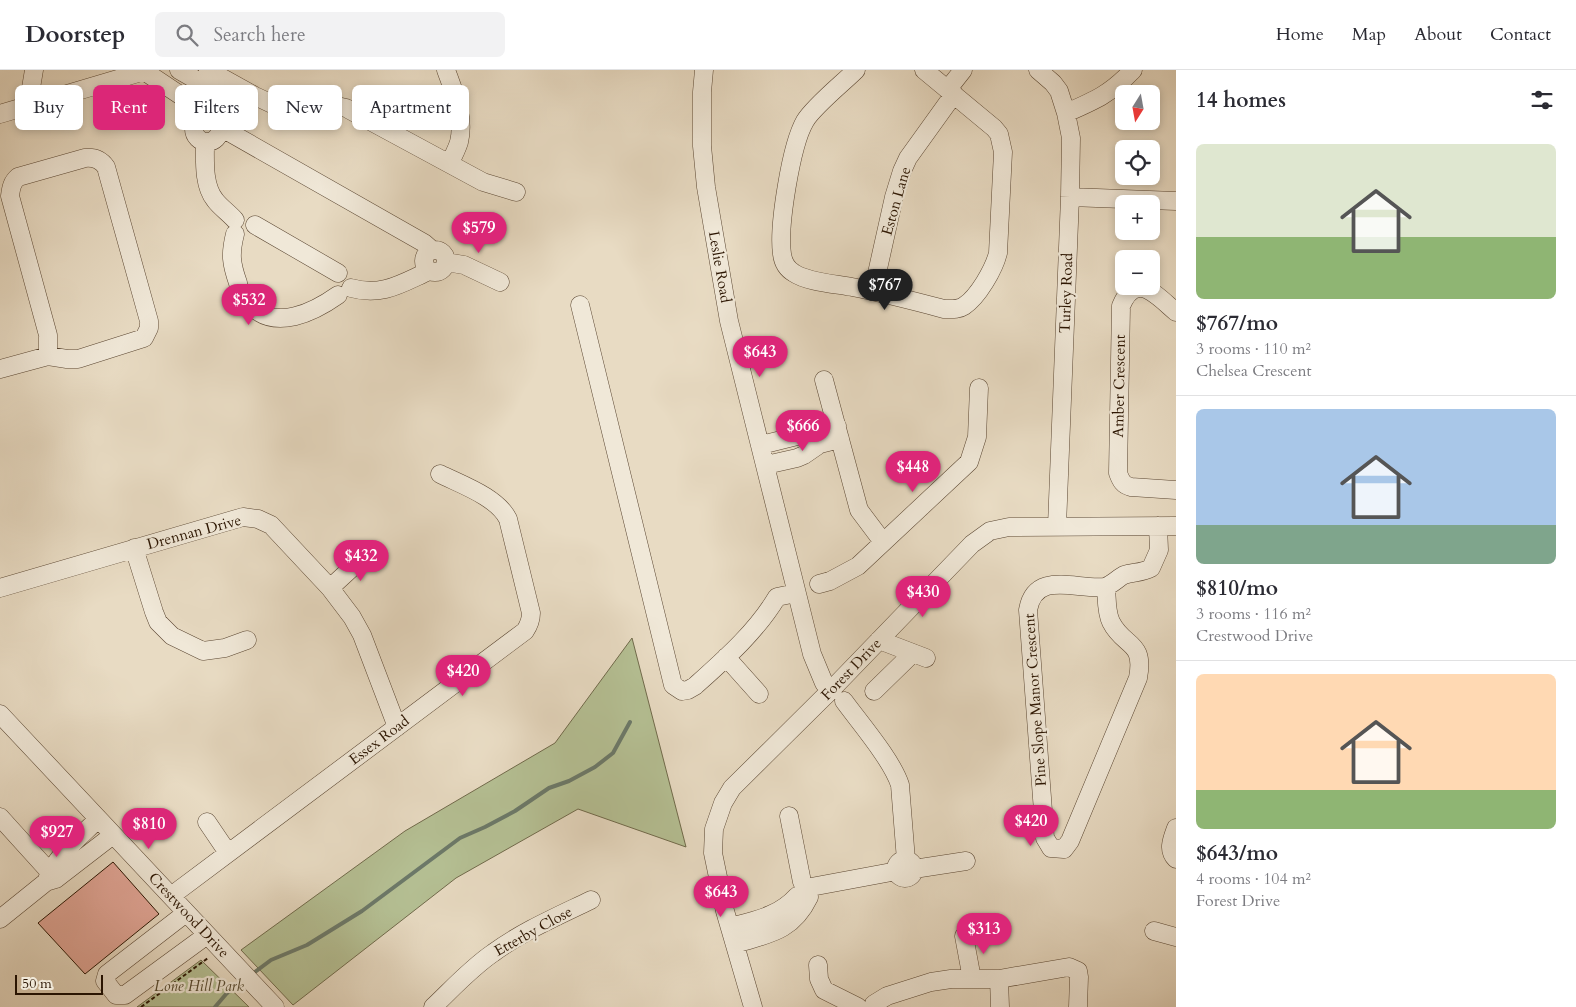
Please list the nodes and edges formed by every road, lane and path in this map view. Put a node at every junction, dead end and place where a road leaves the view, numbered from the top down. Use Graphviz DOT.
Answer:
graph roads {
  1 [pos="34,70"];
  2 [pos="179,70"];
  3 [pos="446,70"];
  4 [pos="704,70"];
  5 [pos="856,70"];
  6 [pos="924,70"];
  7 [pos="963,70"];
  8 [pos="1038,70"];
  9 [pos="1133,70"];
  10 [pos="146,71"];
  11 [pos="201,75"];
  12 [pos="32,85"];
  13 [pos="191,85"];
  14 [pos="83,90"];
  15 [pos="175,92"];
  16 [pos="951,92"];
  17 [pos="15,110"];
  18 [pos="1066,113"];
  19 [pos="0,114"];
  20 [pos="219,130"];
  21 [pos="229,130"];
  22 [pos="450,163"];
  23 [pos="516,192"];
  24 [pos="1070,197"];
  25 [pos="1176,201"];
  26 [pos="235,227"];
  27 [pos="432,250"];
  28 [pos="446,262"];
  29 [pos="429,271"];
  30 [pos="500,282"];
  31 [pos="345,291"];
  32 [pos="873,291"];
  33 [pos="580,305"];
  34 [pos="1176,312"];
  35 [pos="48,356"];
  36 [pos="0,369"];
  37 [pos="824,380"];
  38 [pos="979,388"];
  39 [pos="838,433"];
  40 [pos="761,445"];
  41 [pos="766,465"];
  42 [pos="440,474"];
  43 [pos="1176,490"];
  44 [pos="1057,526"];
  45 [pos="1153,526"];
  46 [pos="1176,526"];
  47 [pos="883,542"];
  48 [pos="134,548"];
  49 [pos="368,553"];
  50 [pos="819,584"];
  51 [pos="1106,587"];
  52 [pos="0,588"];
  53 [pos="330,588"];
  54 [pos="796,593"];
  55 [pos="247,640"];
  56 [pos="879,640"];
  57 [pos="726,657"];
  58 [pos="874,691"];
  59 [pos="759,694"];
  60 [pos="838,695"];
  61 [pos="0,714"];
  62 [pos="397,727"];
  63 [pos="789,816"];
  64 [pos="0,817"];
  65 [pos="98,819"];
  66 [pos="207,822"];
  67 [pos="1176,828"];
  68 [pos="113,835"];
  69 [pos="228,853"];
  70 [pos="1176,859"];
  71 [pos="966,861"];
  72 [pos="906,867"];
  73 [pos="50,878"];
  74 [pos="805,891"];
  75 [pos="170,896"];
  76 [pos="591,900"];
  77 [pos="186,913"];
  78 [pos="0,919"];
  79 [pos="1154,931"];
  80 [pos="737,934"];
  81 [pos="208,935"];
  82 [pos="964,936"];
  83 [pos="1176,937"];
  84 [pos="140,948"];
  85 [pos="220,948"];
  86 [pos="818,965"];
  87 [pos="158,971"];
  88 [pos="972,979"];
  89 [pos="999,979"];
  90 [pos="867,1006"];
  91 [pos="141,1007"];
  92 [pos="275,1007"];
  93 [pos="433,1007"];
  94 [pos="753,1007"];
  95 [pos="764,1007"];
  96 [pos="1000,1007"];
  97 [pos="1078,1007"];
  1 -- 12 [label="street"];
  2 -- 11 [label="street"];
  3 -- 22 [label="street"];
  4 -- 40 [label="street, Leslie Road"];
  5 -- 32 [label="street"];
  6 -- 16 [label="street"];
  7 -- 16 [label="street, Eston Lane"];
  8 -- 18 [label="street, Turley Road"];
  9 -- 18 [label="street"];
  10 -- 14 [label="street"];
  10 -- 15 [label="street"];
  11 -- 13 [label="street"];
  11 -- 22 [label="street"];
  16 -- 32 [label="street, Eston Lane"];
  16 -- 32 [label="street"];
  17 -- 19 [label="street"];
  18 -- 24 [label="street, Turley Road"];
  20 -- 26 [label="street"];
  21 -- 27 [label="street"];
  22 -- 23 [label="street"];
  24 -- 25 [label="street"];
  24 -- 44 [label="street, Turley Road"];
  26 -- 31 [label="street"];
  26 -- 31 [label="street"];
  27 -- 28 [label="street"];
  27 -- 29 [label="street"];
  28 -- 29 [label="street"];
  28 -- 30 [label="street"];
  29 -- 31 [label="street"];
  33 -- 57 [label="street"];
  34 -- 43 [label="street, Amber Crescent"];
  35 -- 35 [label="street"];
  35 -- 36 [label="street"];
  37 -- 39 [label="street"];
  38 -- 47 [label="street"];
  39 -- 40 [label="street"];
  39 -- 41 [label="street"];
  39 -- 47 [label="street"];
  40 -- 41 [label="street, Leslie Road"];
  41 -- 54 [label="street, Leslie Road"];
  42 -- 62 [label="street, Essex Road"];
  44 -- 45 [label="street, Forest Drive"];
  44 -- 56 [label="street, Forest Drive"];
  45 -- 46 [label="street, Forest Drive"];
  45 -- 51 [label="street"];
  47 -- 50 [label="street"];
  48 -- 52 [label="street, Drennan Drive"];
  48 -- 53 [label="street, Drennan Drive"];
  48 -- 55 [label="street"];
  49 -- 53 [label="street"];
  51 -- 51 [label="street, Pine Slope Manor Crescent"];
  53 -- 62 [label="street, Drennan Drive"];
  54 -- 57 [label="street"];
  54 -- 60 [label="street, Leslie Road"];
  56 -- 58 [label="street"];
  56 -- 60 [label="street, Forest Drive"];
  57 -- 59 [label="street"];
  60 -- 72 [label="street, Leslie Road"];
  60 -- 80 [label="street, Forest Drive"];
  61 -- 65 [label="street, Crestwood Drive"];
  62 -- 69 [label="street, Essex Road"];
  63 -- 74 [label="street"];
  64 -- 73 [label="street"];
  65 -- 68 [label="street, Crestwood Drive"];
  65 -- 73 [label="street"];
  66 -- 69 [label="street"];
  67 -- 70 [label="street"];
  68 -- 73 [label="street"];
  68 -- 75 [label="street, Crestwood Drive"];
  69 -- 75 [label="street, Essex Road"];
  71 -- 72 [label="street"];
  72 -- 74 [label="street"];
  73 -- 78 [label="street"];
  74 -- 80 [label="street"];
  75 -- 77 [label="street, Crestwood Drive"];
  76 -- 93 [label="street, Etterby Close"];
  77 -- 81 [label="street, Crestwood Drive"];
  77 -- 84 [label="street"];
  79 -- 83 [label="street"];
  80 -- 94 [label="street, Forest Drive"];
  80 -- 95 [label="street, Forest Drive"];
  81 -- 85 [label="street, Crestwood Drive"];
  81 -- 87 [label="street"];
  82 -- 88 [label="street"];
  84 -- 87 [label="street"];
  84 -- 87 [label="street"];
  85 -- 91 [label="path"];
  85 -- 92 [label="street, Crestwood Drive"];
  86 -- 90 [label="street"];
  88 -- 89 [label="street"];
  88 -- 90 [label="street"];
  89 -- 96 [label="street"];
  89 -- 97 [label="street"];
}
